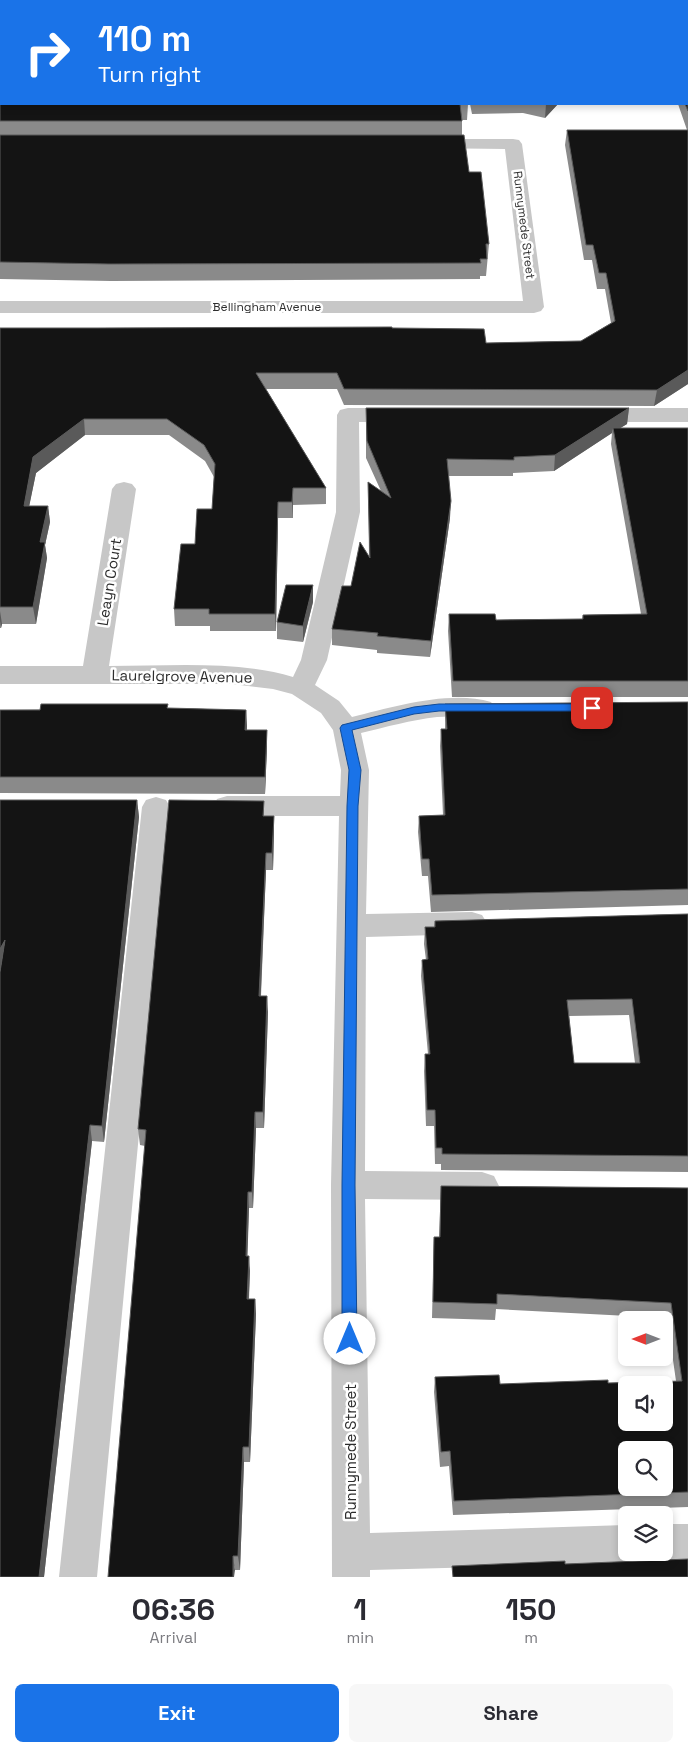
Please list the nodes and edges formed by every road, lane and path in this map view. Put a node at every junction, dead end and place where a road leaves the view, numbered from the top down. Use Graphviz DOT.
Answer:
graph roads {
  1 [pos="414,144"];
  2 [pos="0,307"];
  3 [pos="534,307"];
  4 [pos="428,415"];
  5 [pos="568,415"];
  6 [pos="688,415"];
  7 [pos="124,489"];
  8 [pos="95,674"];
  9 [pos="0,675"];
  10 [pos="300,688"];
  11 [pos="508,708"];
  12 [pos="346,728"];
  13 [pos="352,806"];
  14 [pos="500,922"];
  15 [pos="352,926"];
  16 [pos="348,1185"];
  17 [pos="508,1186"];
  18 [pos="673,1543"];
  19 [pos="688,1543"];
  20 [pos="618,1545"];
  21 [pos="351,1564"];
  22 [pos="78,1577"];
  1 -- 3 [label="street, Runnymede Street"];
  2 -- 3 [label="street, Bellingham Avenue"];
  4 -- 10 [label="street"];
  5 -- 6 [label="street"];
  7 -- 8 [label="street, Leayn Court"];
  8 -- 9 [label="street, Laurelgrove Avenue"];
  8 -- 10 [label="street, Laurelgrove Avenue"];
  10 -- 12 [label="street, Laurelgrove Avenue"];
  11 -- 12 [label="street"];
  12 -- 13 [label="street, Runnymede Street"];
  13 -- 15 [label="street, Runnymede Street"];
  13 -- 22 [label="street"];
  14 -- 15 [label="street"];
  15 -- 16 [label="street, Runnymede Street"];
  16 -- 17 [label="street"];
  16 -- 21 [label="street, Runnymede Street"];
  18 -- 19 [label="street"];
  20 -- 21 [label="street"];
}
